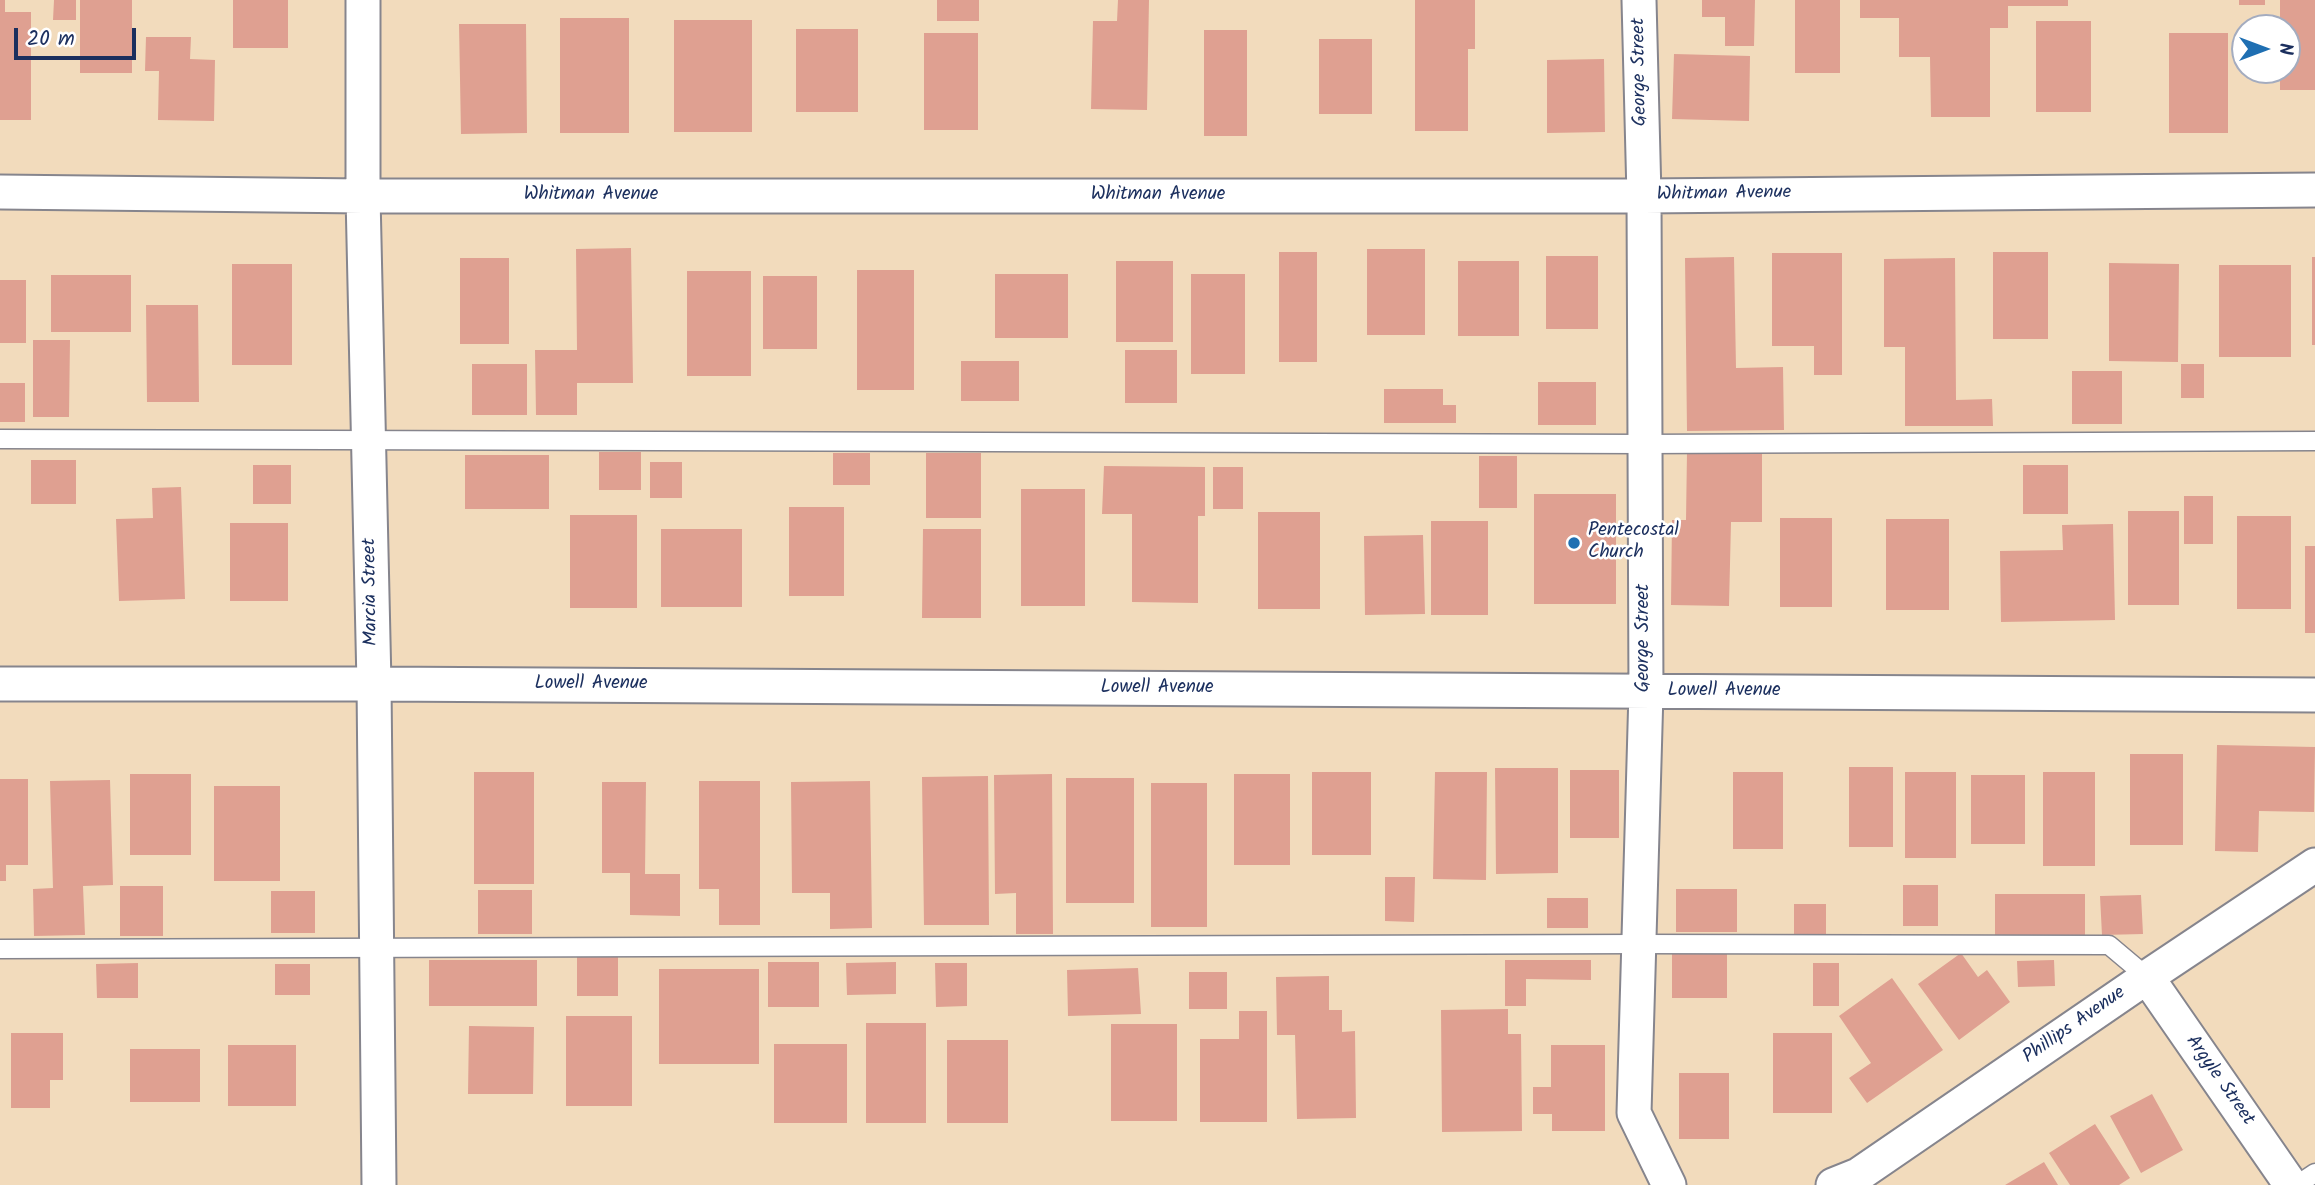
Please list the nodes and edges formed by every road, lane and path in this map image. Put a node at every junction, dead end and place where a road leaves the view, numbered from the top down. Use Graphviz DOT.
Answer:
graph roads {
  1 [pos="363,0"];
  2 [pos="1639,0"];
  3 [pos="2315,190"];
  4 [pos="0,192"];
  5 [pos="363,196"];
  6 [pos="1644,196"];
  7 [pos="0,439"];
  8 [pos="368,440"];
  9 [pos="2315,441"];
  10 [pos="1644,444"];
  11 [pos="0,684"];
  12 [pos="374,684"];
  13 [pos="1646,692"];
  14 [pos="2315,695"];
  15 [pos="2315,865"];
  16 [pos="1639,944"];
  17 [pos="0,949"];
  18 [pos="376,950"];
  19 [pos="2147,977"];
  20 [pos="2315,1173"];
  21 [pos="379,1185"];
  22 [pos="1669,1185"];
  23 [pos="1833,1185"];
  24 [pos="2291,1185"];
  25 [pos="2297,1185"];
  1 -- 5 [label="street, Marcia Street"];
  2 -- 6 [label="street, George Street"];
  3 -- 6 [label="street, Whitman Avenue"];
  4 -- 5 [label="street, Whitman Avenue"];
  5 -- 6 [label="street, Whitman Avenue"];
  5 -- 8 [label="street, Marcia Street"];
  6 -- 10 [label="street, George Street"];
  7 -- 8 [label="lane"];
  8 -- 10 [label="lane"];
  8 -- 12 [label="street, Marcia Street"];
  9 -- 10 [label="lane"];
  10 -- 13 [label="street, George Street"];
  11 -- 12 [label="street, Lowell Avenue"];
  12 -- 13 [label="street, Lowell Avenue"];
  12 -- 18 [label="street, Marcia Street"];
  13 -- 14 [label="street, Lowell Avenue"];
  13 -- 16 [label="street, George Street"];
  15 -- 19 [label="street, Phillips Avenue"];
  16 -- 18 [label="lane"];
  16 -- 19 [label="lane"];
  16 -- 22 [label="street, George Street"];
  17 -- 18 [label="lane"];
  18 -- 21 [label="street, Marcia Street"];
  19 -- 23 [label="street, Phillips Avenue"];
  19 -- 24 [label="street, Argyle Street"];
  20 -- 25 [label="lane"];
}
